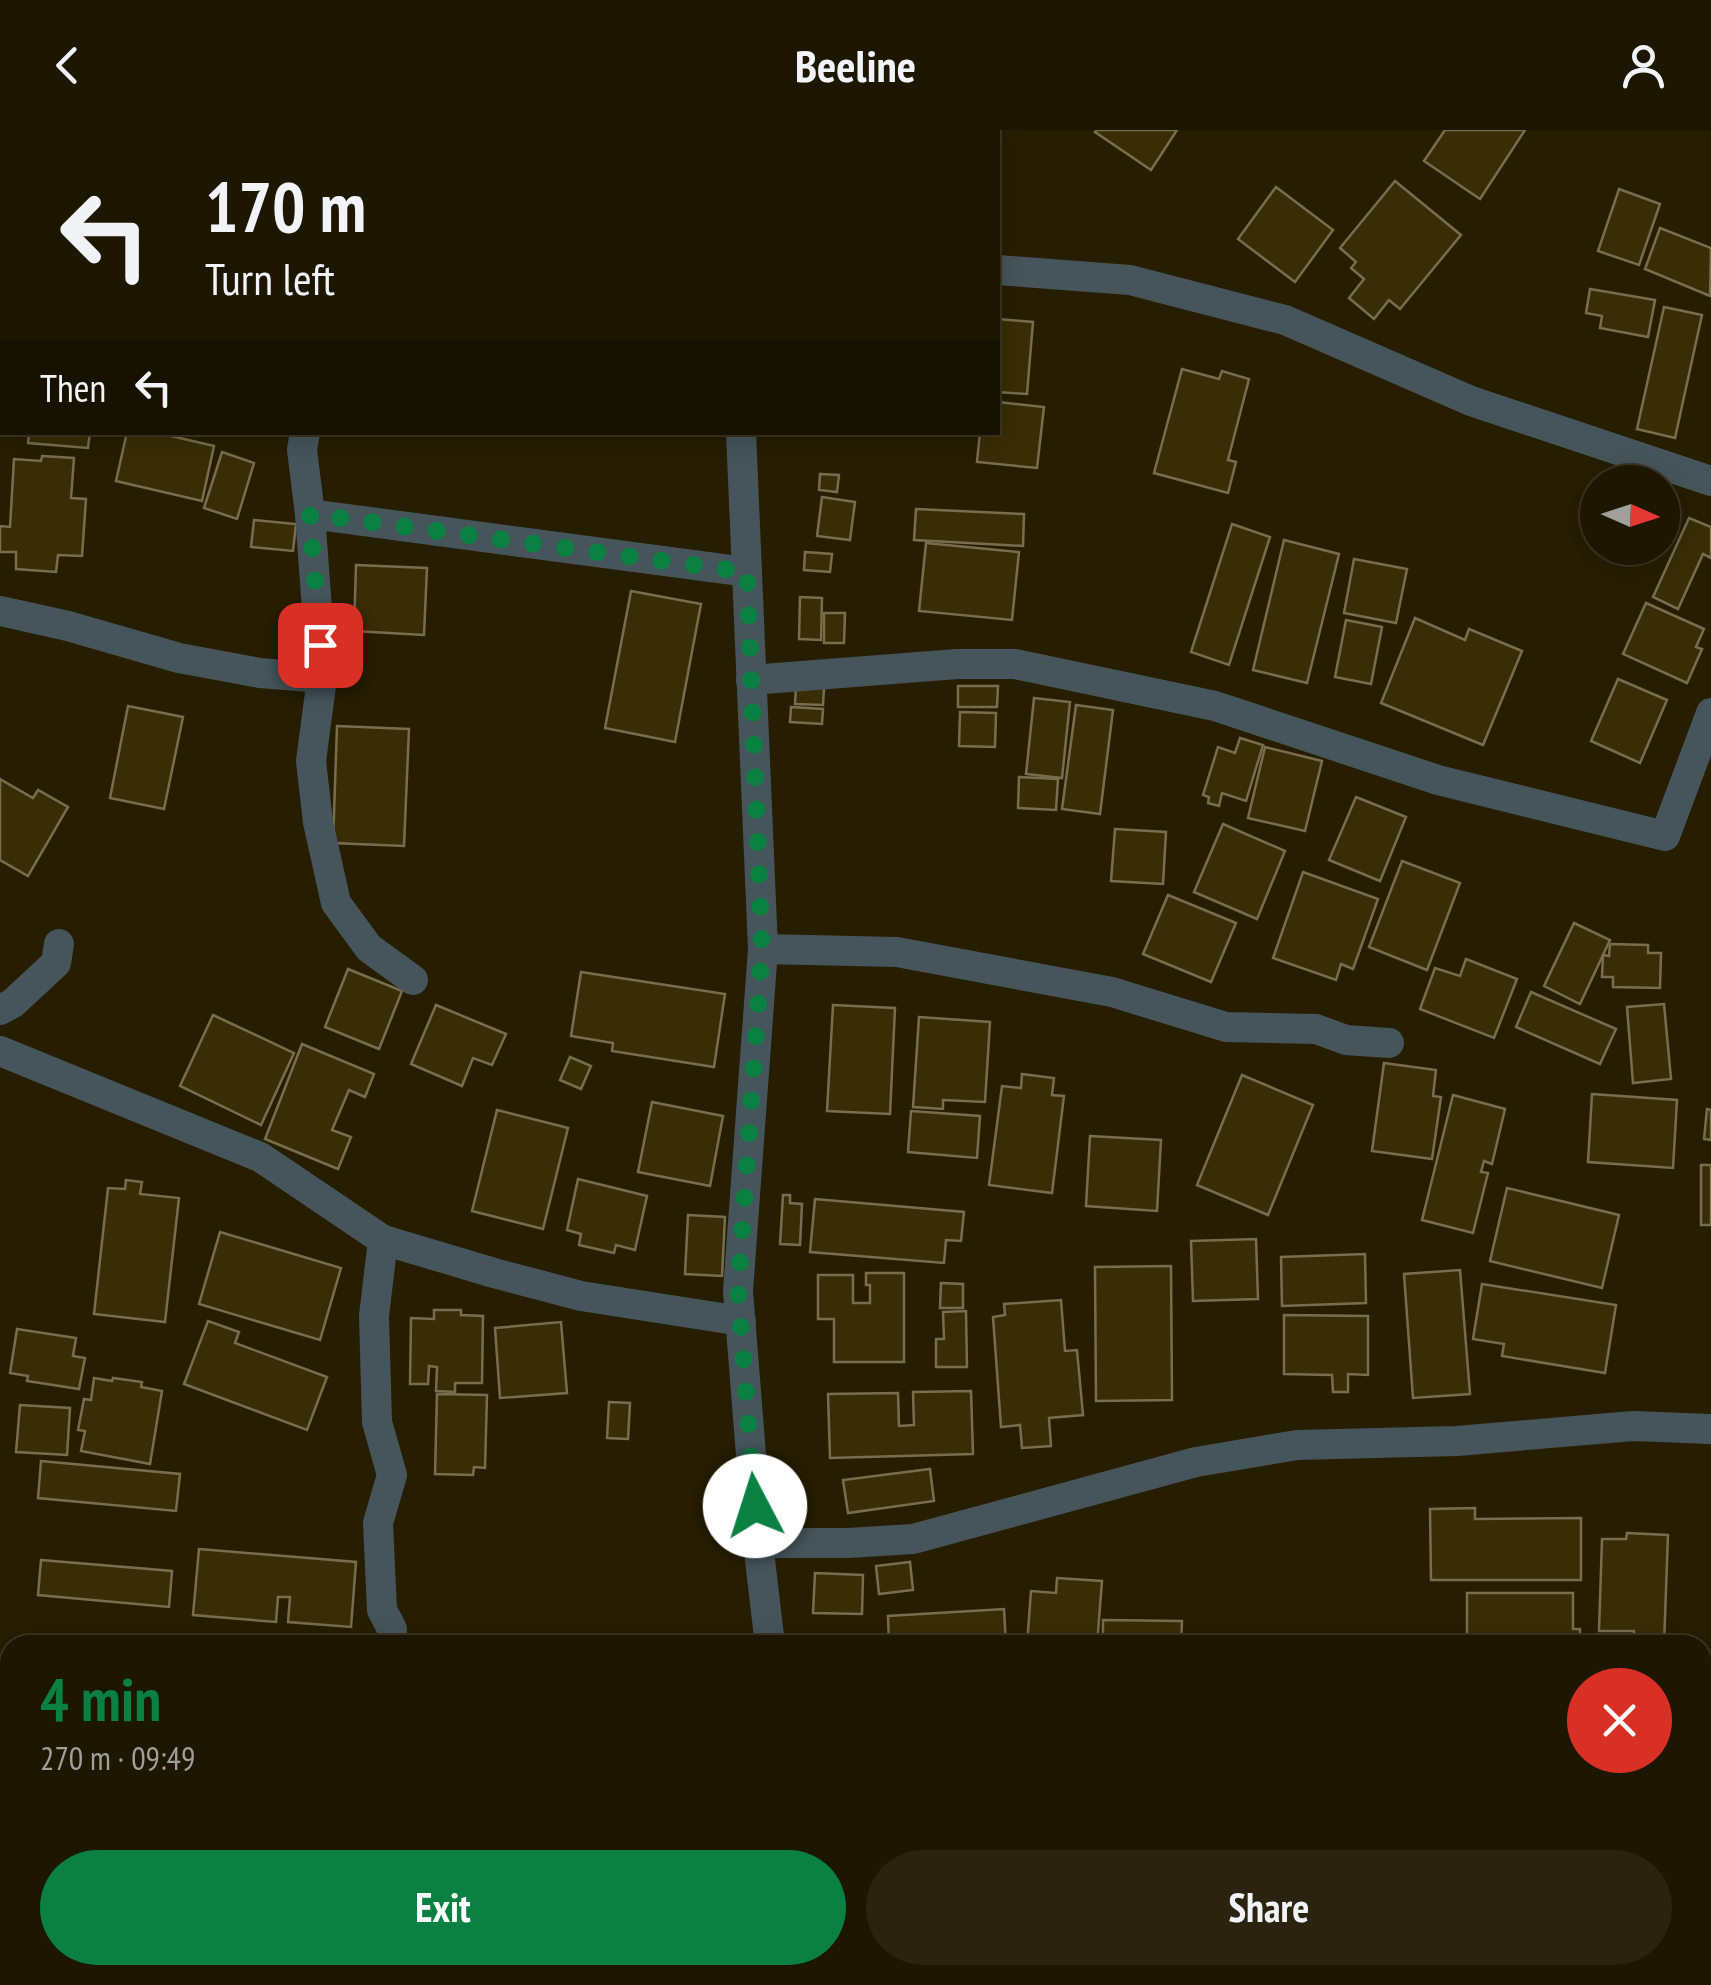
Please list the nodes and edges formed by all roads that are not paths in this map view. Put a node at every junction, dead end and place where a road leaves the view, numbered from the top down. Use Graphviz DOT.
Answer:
graph roads {
  1 [pos="1000,270"];
  2 [pos="304,435"];
  3 [pos="741,435"];
  4 [pos="1711,481"];
  5 [pos="310,514"];
  6 [pos="747,572"];
  7 [pos="0,611"];
  8 [pos="322,678"];
  9 [pos="751,680"];
  10 [pos="1711,713"];
  11 [pos="59,944"];
  12 [pos="762,949"];
  13 [pos="413,980"];
  14 [pos="0,1010"];
  15 [pos="1389,1042"];
  16 [pos="0,1051"];
  17 [pos="383,1240"];
  18 [pos="740,1321"];
  19 [pos="1711,1429"];
  20 [pos="758,1543"];
  21 [pos="392,1635"];
  22 [pos="769,1635"];
  1 -- 4 [label="street"];
  2 -- 5 [label="street"];
  3 -- 6 [label="street"];
  5 -- 6 [label="street"];
  5 -- 8 [label="street"];
  6 -- 9 [label="street"];
  7 -- 8 [label="street"];
  8 -- 13 [label="street"];
  9 -- 10 [label="street"];
  9 -- 12 [label="street"];
  11 -- 14 [label="street"];
  12 -- 15 [label="street"];
  12 -- 18 [label="street"];
  16 -- 17 [label="street"];
  17 -- 18 [label="street"];
  17 -- 21 [label="street"];
  18 -- 20 [label="street"];
  19 -- 20 [label="street"];
  20 -- 22 [label="street"];
}
